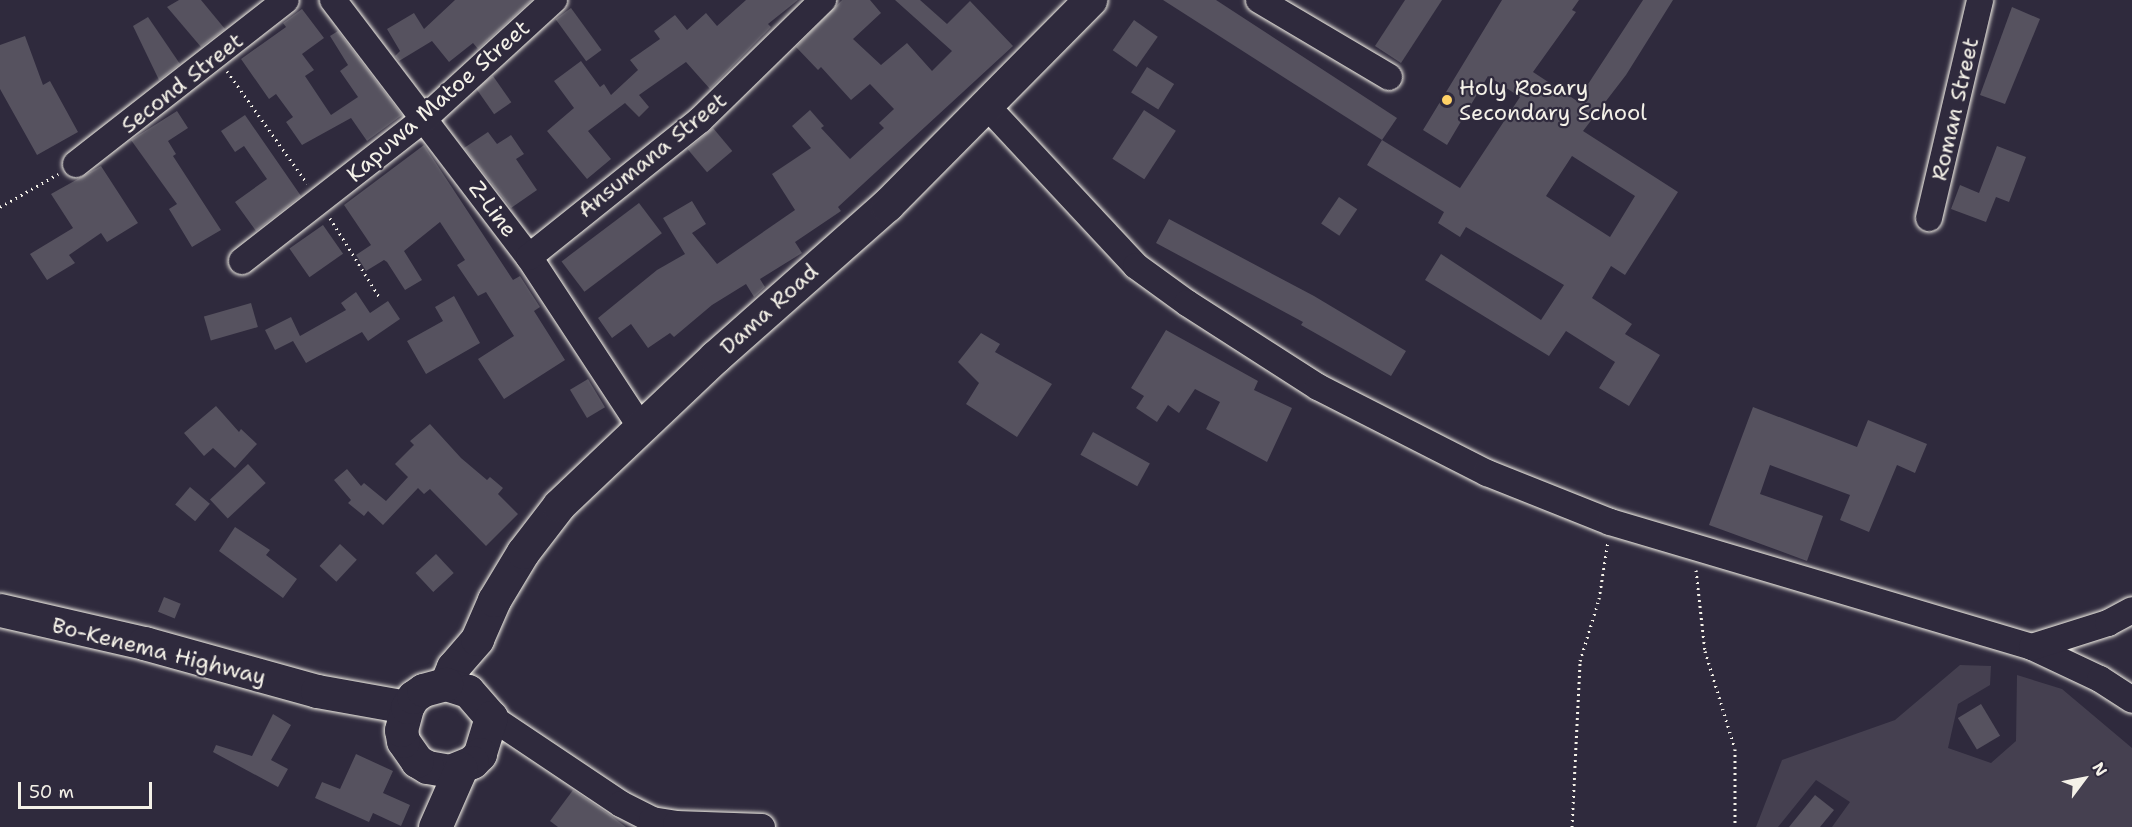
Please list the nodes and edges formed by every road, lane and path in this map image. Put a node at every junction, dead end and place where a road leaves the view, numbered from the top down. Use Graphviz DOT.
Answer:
graph roads {
  1 [pos="286,0"];
  2 [pos="333,0"];
  3 [pos="554,0"];
  4 [pos="823,0"];
  5 [pos="1090,0"];
  6 [pos="1259,0"];
  7 [pos="1980,0"];
  8 [pos="217,58"];
  9 [pos="1389,77"];
  10 [pos="985,104"];
  11 [pos="425,118"];
  12 [pos="76,164"];
  13 [pos="321,202"];
  14 [pos="0,207"];
  15 [pos="1929,218"];
  16 [pos="529,257"];
  17 [pos="242,261"];
  18 [pos="380,298"];
  19 [pos="640,426"];
  20 [pos="1610,522"];
  21 [pos="1693,546"];
  22 [pos="0,610"];
  23 [pos="2132,610"];
  24 [pos="477,639"];
  25 [pos="2032,647"];
  26 [pos="446,684"];
  27 [pos="2132,700"];
  28 [pos="484,708"];
  29 [pos="404,718"];
  30 [pos="427,767"];
  31 [pos="461,768"];
  32 [pos="429,827"];
  33 [pos="435,827"];
  34 [pos="762,827"];
  35 [pos="1572,827"];
  36 [pos="1734,827"];
  1 -- 8 [label="street, Second Street"];
  2 -- 11 [label="street, Z-Line"];
  3 -- 11 [label="street, Kapuwa Matoe Street"];
  4 -- 16 [label="street, Ansumana Street"];
  5 -- 10 [label="highway, Dama Road"];
  6 -- 9 [label="street"];
  7 -- 15 [label="street, Roman Street"];
  8 -- 12 [label="street, Second Street"];
  8 -- 13 [label="path"];
  10 -- 19 [label="highway, Dama Road"];
  10 -- 20 [label="street"];
  11 -- 13 [label="street, Kapuwa Matoe Street"];
  11 -- 16 [label="street, Z-Line"];
  12 -- 14 [label="path"];
  13 -- 17 [label="street, Kapuwa Matoe Street"];
  13 -- 18 [label="path"];
  16 -- 19 [label="street, Z-Line"];
  19 -- 24 [label="highway, Dama Road"];
  20 -- 21 [label="street"];
  20 -- 35 [label="path"];
  21 -- 25 [label="street"];
  21 -- 36 [label="path"];
  22 -- 29 [label="highway, Bo-Kenema Highway"];
  23 -- 25 [label="street"];
  24 -- 26 [label="highway"];
  24 -- 28 [label="highway"];
  25 -- 27 [label="street"];
  26 -- 28 [label="highway"];
  26 -- 29 [label="highway"];
  28 -- 31 [label="highway"];
  28 -- 34 [label="street"];
  29 -- 30 [label="highway"];
  30 -- 31 [label="highway"];
  30 -- 32 [label="highway"];
  31 -- 33 [label="highway"];
}
